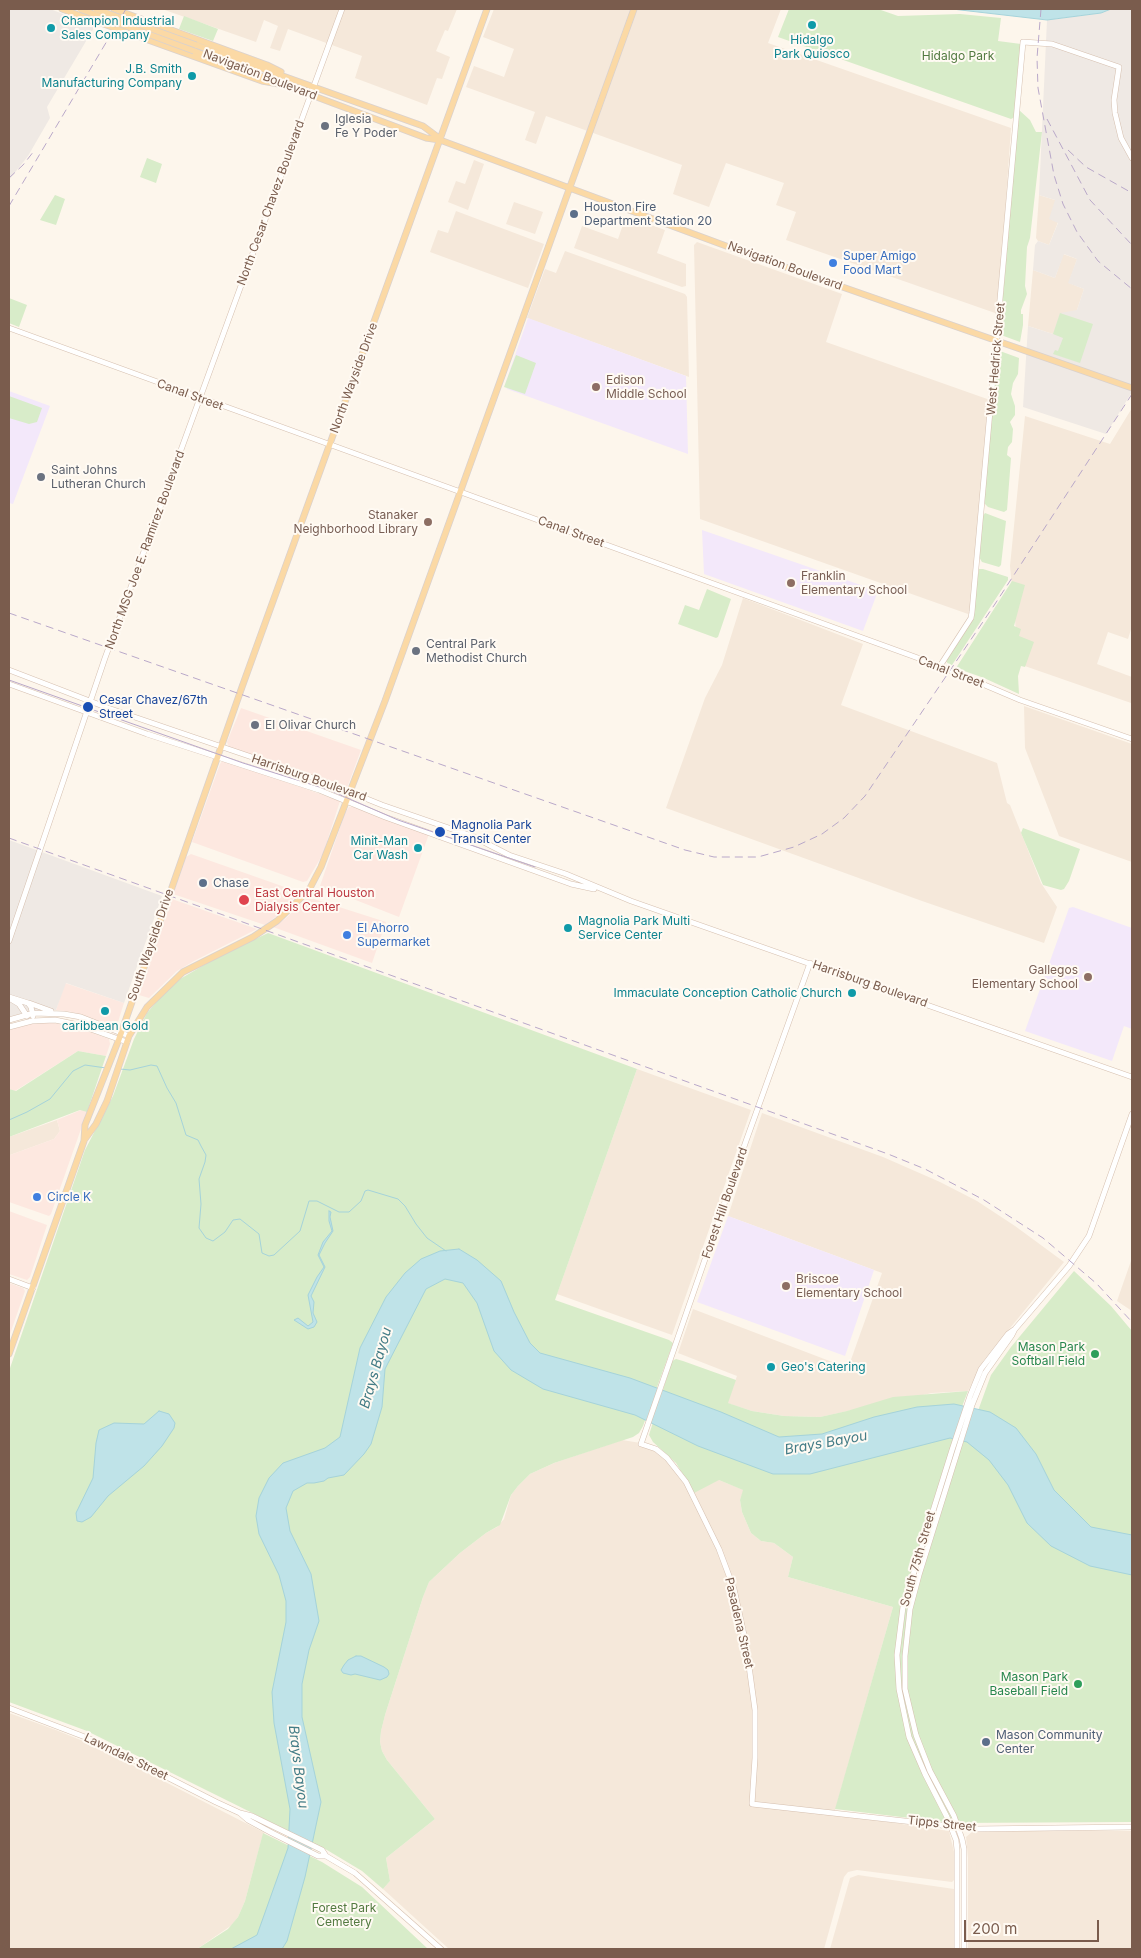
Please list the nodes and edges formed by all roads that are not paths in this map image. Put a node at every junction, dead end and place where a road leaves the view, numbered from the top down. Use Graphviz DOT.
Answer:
graph roads {
  1 [pos="62,9"];
  2 [pos="80,9"];
  3 [pos="96,9"];
  4 [pos="114,9"];
  5 [pos="342,9"];
  6 [pos="487,9"];
  7 [pos="634,9"];
  8 [pos="195,48"];
  9 [pos="294,79"];
  10 [pos="283,84"];
  11 [pos="313,86"];
  12 [pos="310,94"];
  13 [pos="440,140"];
  14 [pos="1132,158"];
  15 [pos="571,188"];
  16 [pos="9,328"];
  17 [pos="998,341"];
  18 [pos="1132,388"];
  19 [pos="200,398"];
  20 [pos="330,445"];
  21 [pos="460,492"];
  22 [pos="940,666"];
  23 [pos="9,670"];
  24 [pos="9,684"];
  25 [pos="90,701"];
  26 [pos="87,712"];
  27 [pos="1132,739"];
  28 [pos="220,748"];
  29 [pos="217,756"];
  30 [pos="351,792"];
  31 [pos="346,801"];
  32 [pos="607,892"];
  33 [pos="9,941"];
  34 [pos="810,963"];
  35 [pos="9,997"];
  36 [pos="28,1003"];
  37 [pos="54,1012"];
  38 [pos="34,1013"];
  39 [pos="26,1015"];
  40 [pos="9,1020"];
  41 [pos="32,1021"];
  42 [pos="9,1027"];
  43 [pos="121,1033"];
  44 [pos="119,1039"];
  45 [pos="128,1039"];
  46 [pos="1132,1077"];
  47 [pos="1132,1114"];
  48 [pos="84,1141"];
  49 [pos="9,1279"];
  50 [pos="33,1288"];
  51 [pos="9,1354"];
  52 [pos="641,1444"];
  53 [pos="955,1451"];
  54 [pos="9,1708"];
  55 [pos="916,1735"];
  56 [pos="909,1737"];
  57 [pos="752,1804"];
  58 [pos="240,1813"];
  59 [pos="950,1826"];
  60 [pos="958,1827"];
  61 [pos="1132,1827"];
  62 [pos="326,1856"];
  63 [pos="441,1949"];
  64 [pos="957,1949"];
  65 [pos="964,1949"];
  1 -- 10 [label="main road"];
  2 -- 8 [label="main road, Navigation Boulevard, bridge"];
  3 -- 8 [label="main road, Navigation Boulevard, bridge"];
  4 -- 9 [label="main road"];
  5 -- 11 [label="street, North Cesar Chavez Boulevard"];
  6 -- 13 [label="main road, North Wayside Drive"];
  7 -- 15 [label="main road, South Wayside Drive"];
  8 -- 9 [label="main road, Navigation Boulevard"];
  8 -- 10 [label="main road, Navigation Boulevard"];
  9 -- 11 [label="main road, Navigation Boulevard"];
  10 -- 12 [label="main road, Navigation Boulevard"];
  11 -- 12 [label="street, North Cesar Chavez Boulevard"];
  11 -- 13 [label="main road, Navigation Boulevard"];
  12 -- 13 [label="main road, Navigation Boulevard"];
  12 -- 19 [label="street, North Cesar Chavez Boulevard"];
  13 -- 15 [label="main road, Navigation Boulevard"];
  13 -- 20 [label="main road, North Wayside Drive"];
  14 -- 17 [label="street, West Hedrick Street"];
  15 -- 17 [label="main road, Navigation Boulevard"];
  15 -- 21 [label="main road, South Wayside Drive"];
  16 -- 19 [label="street, Canal Street"];
  17 -- 18 [label="main road, Navigation Boulevard"];
  17 -- 22 [label="street, West Hedrick Street"];
  19 -- 20 [label="street, Canal Street"];
  19 -- 25 [label="street, North MSG Joe E. Ramirez Boulevard"];
  20 -- 21 [label="street, Canal Street"];
  20 -- 28 [label="main road, North Wayside Drive"];
  21 -- 22 [label="street, Canal Street"];
  21 -- 30 [label="main road, South Wayside Drive"];
  22 -- 27 [label="street, Canal Street"];
  23 -- 25 [label="street, Harrisburg Boulevard"];
  24 -- 26 [label="street, Harrisburg Boulevard"];
  25 -- 26 [label="street, North MSG Joe E. Ramirez Boulevard"];
  25 -- 28 [label="street, Harrisburg Boulevard"];
  26 -- 29 [label="street, Harrisburg Boulevard"];
  26 -- 33 [label="street, North MSG Joe E. Ramirez Boulevard"];
  28 -- 29 [label="main road, South Wayside Drive"];
  28 -- 30 [label="street, Harrisburg Boulevard"];
  29 -- 31 [label="street, Harrisburg Boulevard"];
  29 -- 43 [label="main road, South Wayside Drive"];
  30 -- 31 [label="main road, South Wayside Drive"];
  30 -- 32 [label="street, Harrisburg Boulevard"];
  31 -- 32 [label="street, Harrisburg Boulevard"];
  31 -- 45 [label="main road, South Wayside Drive"];
  32 -- 34 [label="street, Harrisburg Boulevard"];
  34 -- 46 [label="street, Harrisburg Boulevard"];
  34 -- 52 [label="street, Forest Hill Boulevard"];
  35 -- 36 [label="street"];
  35 -- 39 [label="street"];
  36 -- 37 [label="street"];
  36 -- 38 [label="street"];
  37 -- 38 [label="street"];
  37 -- 43 [label="street"];
  38 -- 39 [label="street"];
  38 -- 41 [label="street"];
  39 -- 40 [label="street"];
  39 -- 41 [label="street"];
  41 -- 42 [label="street"];
  41 -- 44 [label="street"];
  43 -- 44 [label="main road, South Wayside Drive"];
  43 -- 45 [label="street"];
  44 -- 45 [label="street"];
  44 -- 48 [label="main road, South Wayside Drive"];
  45 -- 48 [label="main road, South Wayside Drive"];
  47 -- 53 [label="street, South 75th Street"];
  48 -- 50 [label="main road, South Wayside Drive"];
  49 -- 50 [label="street"];
  50 -- 51 [label="main road, South Wayside Drive"];
  52 -- 57 [label="street, Pasadena Street"];
  53 -- 55 [label="street, South 75th Street"];
  53 -- 56 [label="street, South 75th Street"];
  54 -- 58 [label="street, Lawndale Street"];
  55 -- 56 [label="street"];
  55 -- 60 [label="street, South 75th Street"];
  56 -- 59 [label="street, South 75th Street"];
  57 -- 59 [label="street, Tipps Street"];
  58 -- 62 [label="street, Lawndale Street"];
  58 -- 62 [label="street, Lawndale Street"];
  59 -- 60 [label="street, Tipps Street"];
  59 -- 64 [label="street, South 75th Street"];
  60 -- 61 [label="street, Tipps Street"];
  60 -- 65 [label="street, South 75th Street"];
  62 -- 63 [label="street, Lawndale Street"];
}
